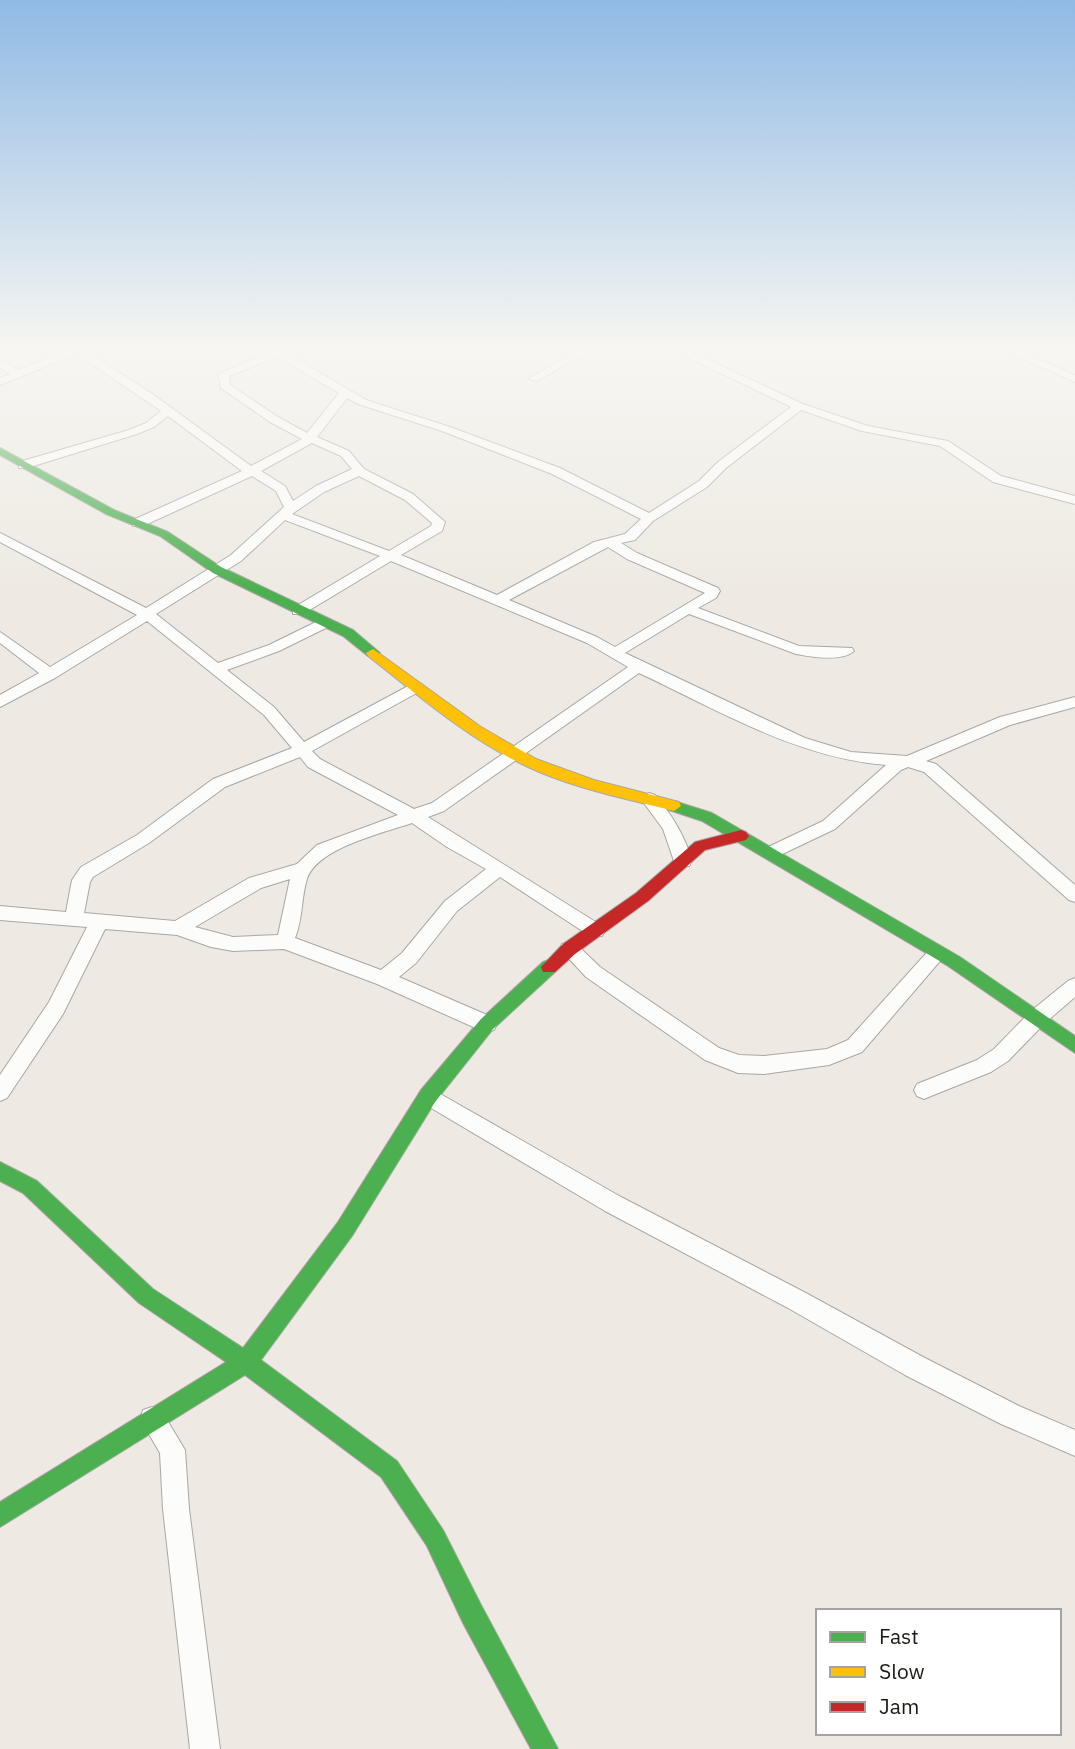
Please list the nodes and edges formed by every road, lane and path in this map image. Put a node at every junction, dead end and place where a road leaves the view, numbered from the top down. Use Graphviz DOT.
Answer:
graph roads {
  1 [pos="143,428"];
  2 [pos="189,428"];
  3 [pos="290,428"];
  4 [pos="319,428"];
  5 [pos="442,428"];
  6 [pos="770,428"];
  7 [pos="862,428"];
  8 [pos="310,439"];
  9 [pos="0,451"];
  10 [pos="23,465"];
  11 [pos="249,471"];
  12 [pos="359,471"];
  13 [pos="1075,500"];
  14 [pos="287,511"];
  15 [pos="649,518"];
  16 [pos="138,523"];
  17 [pos="0,537"];
  18 [pos="609,542"];
  19 [pos="390,556"];
  20 [pos="217,569"];
  21 [pos="498,600"];
  22 [pos="687,610"];
  23 [pos="298,611"];
  24 [pos="147,614"];
  25 [pos="325,623"];
  26 [pos="0,636"];
  27 [pos="847,651"];
  28 [pos="615,653"];
  29 [pos="638,667"];
  30 [pos="216,669"];
  31 [pos="50,675"];
  32 [pos="417,687"];
  33 [pos="0,702"];
  34 [pos="1075,702"];
  35 [pos="300,751"];
  36 [pos="512,753"];
  37 [pos="909,762"];
  38 [pos="649,799"];
  39 [pos="416,817"];
  40 [pos="741,836"];
  41 [pos="770,853"];
  42 [pos="683,861"];
  43 [pos="300,869"];
  44 [pos="499,869"];
  45 [pos="1073,890"];
  46 [pos="0,913"];
  47 [pos="74,919"];
  48 [pos="99,922"];
  49 [pos="178,928"];
  50 [pos="596,931"];
  51 [pos="285,942"];
  52 [pos="569,949"];
  53 [pos="937,954"];
  54 [pos="384,979"];
  55 [pos="1075,986"];
  56 [pos="1038,1017"];
  57 [pos="487,1024"];
  58 [pos="1075,1046"];
  59 [pos="924,1090"];
  60 [pos="0,1092"];
  61 [pos="428,1096"];
  62 [pos="0,1171"];
  63 [pos="246,1362"];
  64 [pos="152,1419"];
  65 [pos="1075,1443"];
  66 [pos="0,1515"];
  67 [pos="205,1749"];
  68 [pos="545,1749"];
  1 -- 10 [label="street"];
  2 -- 11 [label="street"];
  3 -- 8 [label="street"];
  4 -- 8 [label="street"];
  5 -- 15 [label="street"];
  6 -- 15 [label="street"];
  7 -- 13 [label="street"];
  8 -- 11 [label="street"];
  8 -- 12 [label="street"];
  9 -- 10 [label="street"];
  10 -- 16 [label="street"];
  11 -- 14 [label="street"];
  11 -- 16 [label="street"];
  12 -- 14 [label="street"];
  12 -- 19 [label="street"];
  14 -- 19 [label="street"];
  14 -- 20 [label="street"];
  15 -- 18 [label="street"];
  16 -- 20 [label="street"];
  17 -- 24 [label="street"];
  18 -- 21 [label="street"];
  18 -- 22 [label="street"];
  19 -- 21 [label="street"];
  19 -- 23 [label="street"];
  20 -- 23 [label="street"];
  20 -- 24 [label="street"];
  21 -- 28 [label="street"];
  22 -- 27 [label="street"];
  22 -- 28 [label="street"];
  23 -- 25 [label="street"];
  24 -- 30 [label="street"];
  24 -- 31 [label="street"];
  25 -- 30 [label="street"];
  25 -- 32 [label="street"];
  26 -- 31 [label="street"];
  28 -- 29 [label="street"];
  29 -- 36 [label="street"];
  29 -- 37 [label="street"];
  30 -- 35 [label="street"];
  31 -- 33 [label="street"];
  32 -- 35 [label="street"];
  32 -- 36 [label="street"];
  34 -- 37 [label="street"];
  35 -- 39 [label="street"];
  35 -- 47 [label="street"];
  36 -- 38 [label="street"];
  36 -- 39 [label="street"];
  37 -- 41 [label="street"];
  37 -- 45 [label="street"];
  38 -- 40 [label="street"];
  38 -- 42 [label="street"];
  39 -- 43 [label="street"];
  39 -- 44 [label="street"];
  40 -- 41 [label="street"];
  40 -- 42 [label="street"];
  41 -- 53 [label="street"];
  42 -- 50 [label="street"];
  43 -- 49 [label="street"];
  43 -- 51 [label="street"];
  44 -- 50 [label="street"];
  44 -- 54 [label="street"];
  46 -- 47 [label="street"];
  47 -- 48 [label="street"];
  48 -- 49 [label="street"];
  48 -- 60 [label="street"];
  49 -- 51 [label="street"];
  50 -- 52 [label="street"];
  51 -- 54 [label="street"];
  52 -- 53 [label="street"];
  52 -- 57 [label="street"];
  53 -- 56 [label="street"];
  54 -- 57 [label="street"];
  55 -- 56 [label="street"];
  56 -- 58 [label="street"];
  56 -- 59 [label="street"];
  57 -- 61 [label="street"];
  61 -- 63 [label="street"];
  61 -- 65 [label="street"];
  62 -- 63 [label="street"];
  63 -- 64 [label="street"];
  63 -- 68 [label="street"];
  64 -- 66 [label="street"];
  64 -- 67 [label="street"];
}
